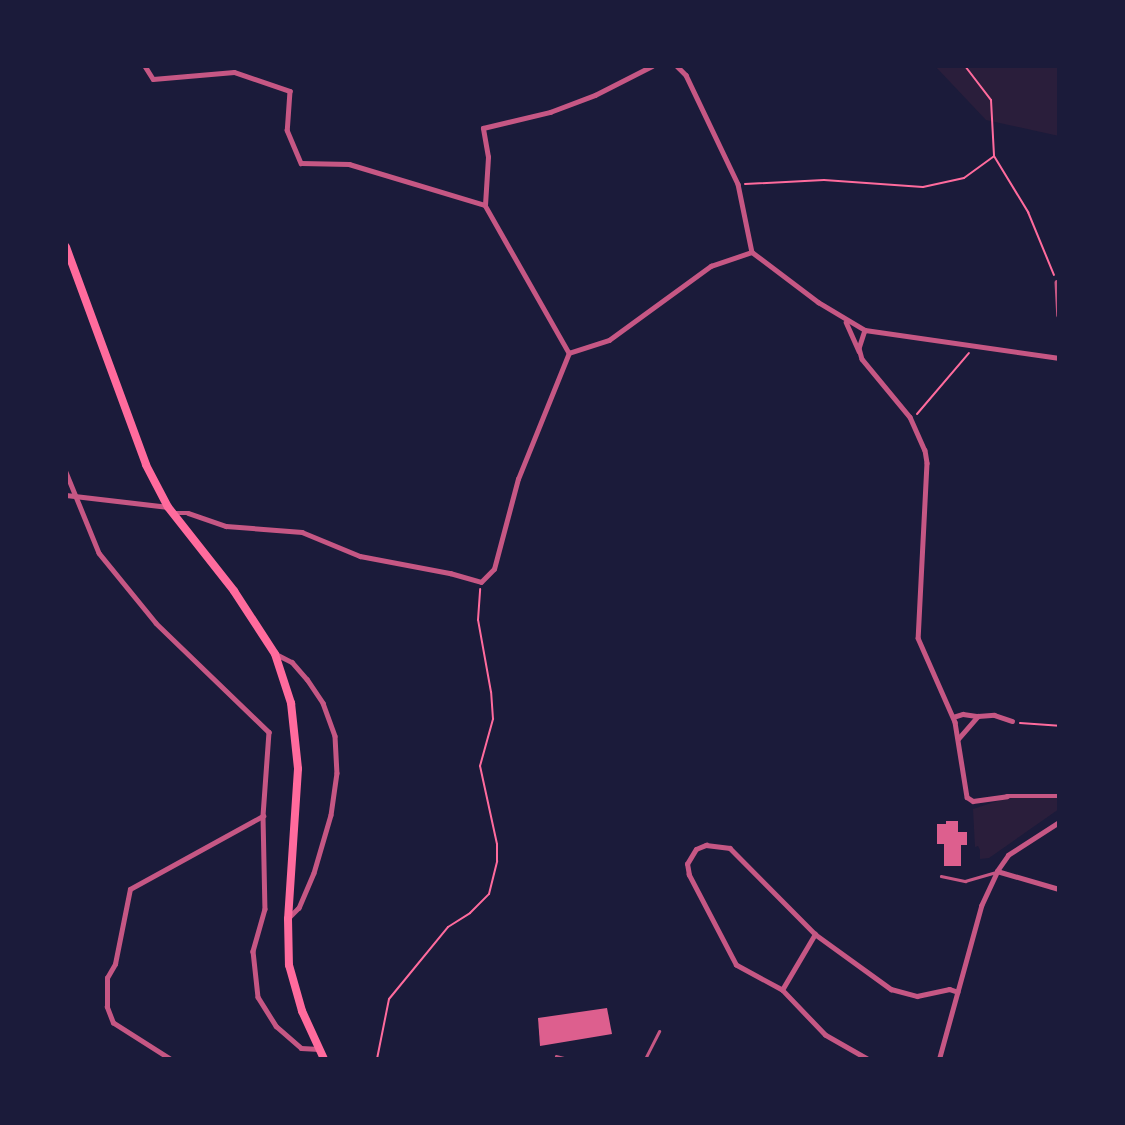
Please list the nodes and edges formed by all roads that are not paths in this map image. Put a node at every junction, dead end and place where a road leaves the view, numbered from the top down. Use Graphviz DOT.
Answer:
graph roads {
  1 [pos="145,66"];
  2 [pos="652,66"];
  3 [pos="677,66"];
  4 [pos="485,205"];
  5 [pos="66,247"];
  6 [pos="752,252"];
  7 [pos="1057,282"];
  8 [pos="1059,315"];
  9 [pos="845,320"];
  10 [pos="865,330"];
  11 [pos="569,353"];
  12 [pos="1059,358"];
  13 [pos="862,359"];
  14 [pos="66,472"];
  15 [pos="66,494"];
  16 [pos="79,497"];
  17 [pos="170,510"];
  18 [pos="276,654"];
  19 [pos="978,716"];
  20 [pos="953,717"];
  21 [pos="1012,721"];
  22 [pos="958,739"];
  23 [pos="1059,796"];
  24 [pos="263,816"];
  25 [pos="1059,822"];
  26 [pos="997,871"];
  27 [pos="941,876"];
  28 [pos="1059,890"];
  29 [pos="288,919"];
  30 [pos="815,934"];
  31 [pos="782,990"];
  32 [pos="958,992"];
  33 [pos="659,1031"];
  34 [pos="319,1049"];
  35 [pos="556,1056"];
  36 [pos="170,1059"];
  37 [pos="324,1059"];
  38 [pos="568,1059"];
  39 [pos="645,1059"];
  40 [pos="867,1059"];
  41 [pos="939,1059"];
  1 -- 4 [label="street"];
  2 -- 4 [label="street"];
  3 -- 6 [label="street"];
  4 -- 11 [label="street"];
  5 -- 17 [label="highway"];
  6 -- 9 [label="street"];
  6 -- 11 [label="street"];
  7 -- 8 [label="street"];
  9 -- 10 [label="street"];
  9 -- 13 [label="street"];
  10 -- 12 [label="street"];
  10 -- 13 [label="street"];
  11 -- 17 [label="street"];
  13 -- 20 [label="street"];
  14 -- 16 [label="street"];
  15 -- 16 [label="street"];
  16 -- 17 [label="street"];
  16 -- 24 [label="street"];
  17 -- 18 [label="highway"];
  18 -- 29 [label="highway"];
  18 -- 29 [label="street"];
  19 -- 20 [label="street"];
  19 -- 21 [label="street"];
  19 -- 22 [label="street"];
  20 -- 22 [label="street"];
  22 -- 23 [label="street"];
  24 -- 34 [label="street"];
  24 -- 36 [label="street"];
  25 -- 26 [label="street"];
  26 -- 27 [label="lane"];
  26 -- 28 [label="street"];
  26 -- 32 [label="street"];
  29 -- 34 [label="highway"];
  30 -- 31 [label="street"];
  30 -- 31 [label="street"];
  30 -- 32 [label="street"];
  31 -- 40 [label="street"];
  32 -- 41 [label="street"];
  33 -- 39 [label="lane"];
  34 -- 37 [label="highway"];
  35 -- 38 [label="lane"];
}
